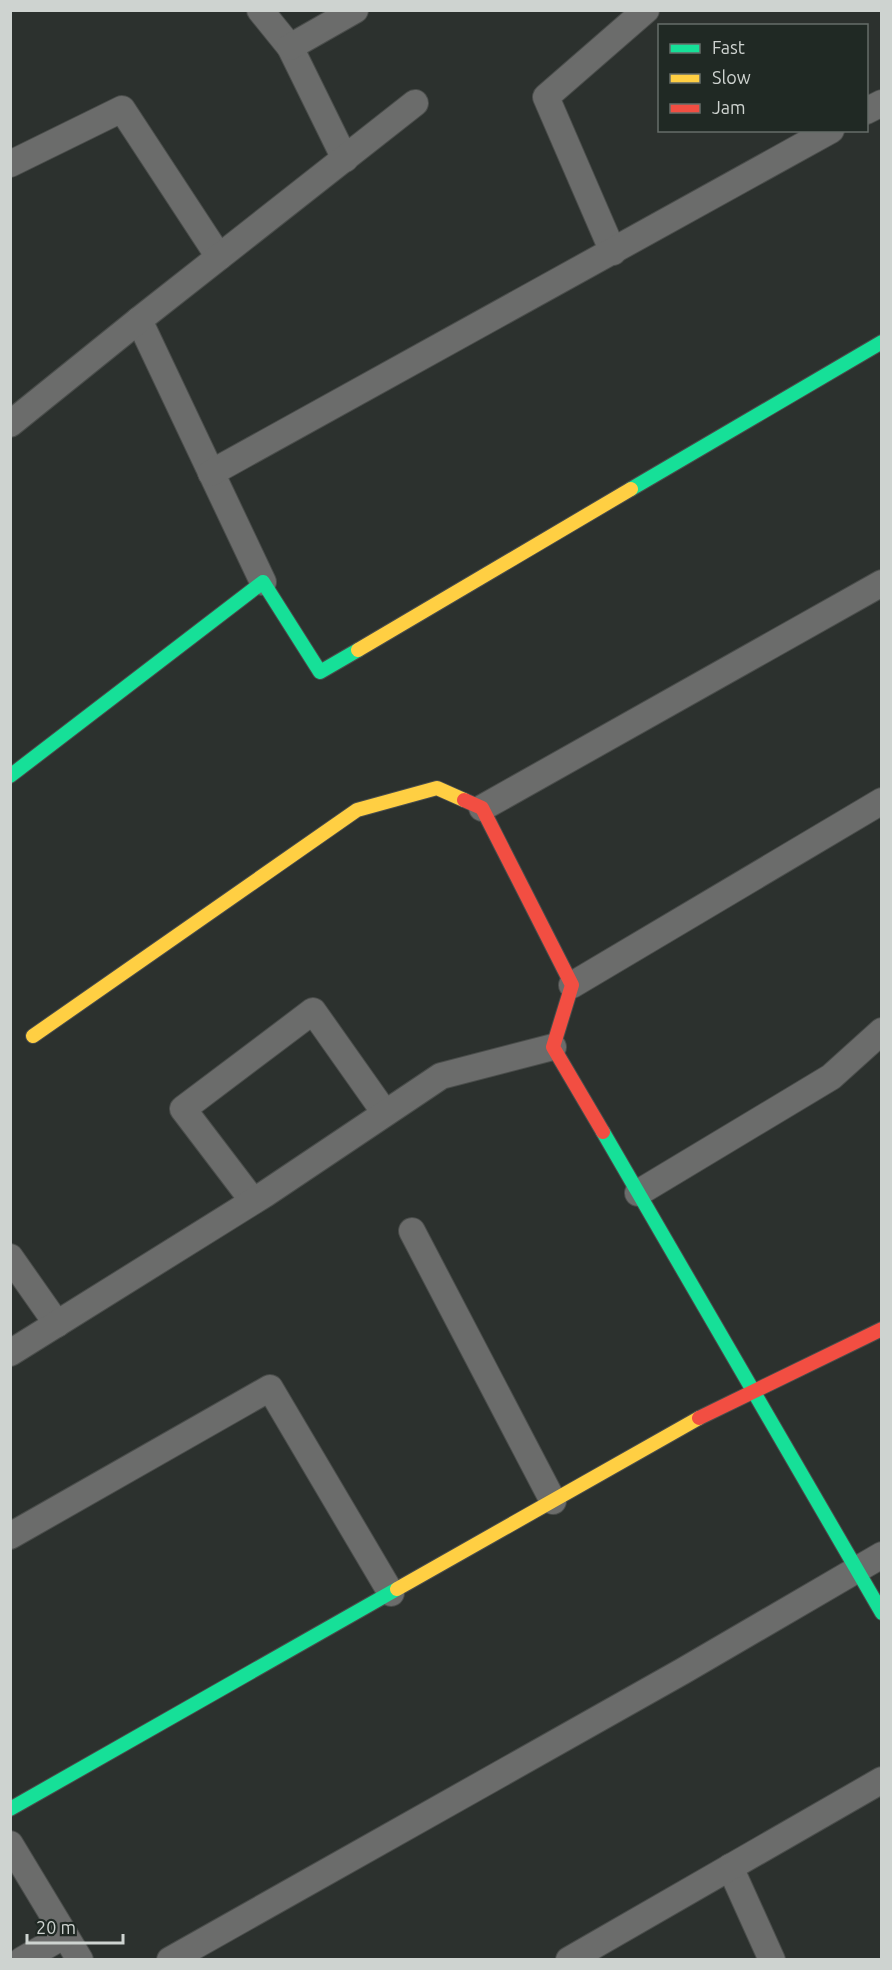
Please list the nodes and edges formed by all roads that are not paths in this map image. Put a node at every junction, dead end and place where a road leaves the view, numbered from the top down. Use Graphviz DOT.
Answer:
graph roads {
  1 [pos="260,10"];
  2 [pos="355,10"];
  3 [pos="646,10"];
  4 [pos="290,47"];
  5 [pos="882,103"];
  6 [pos="415,104"];
  7 [pos="868,110"];
  8 [pos="827,132"];
  9 [pos="345,159"];
  10 [pos="10,164"];
  11 [pos="613,252"];
  12 [pos="219,257"];
  13 [pos="139,320"];
  14 [pos="882,342"];
  15 [pos="10,424"];
  16 [pos="211,473"];
  17 [pos="263,582"];
  18 [pos="882,583"];
  19 [pos="10,776"];
  20 [pos="882,801"];
  21 [pos="482,808"];
  22 [pos="572,985"];
  23 [pos="882,1031"];
  24 [pos="33,1036"];
  25 [pos="553,1047"];
  26 [pos="385,1113"];
  27 [pos="638,1193"];
  28 [pos="253,1201"];
  29 [pos="412,1231"];
  30 [pos="10,1257"];
  31 [pos="57,1324"];
  32 [pos="882,1329"];
  33 [pos="10,1353"];
  34 [pos="753,1391"];
  35 [pos="553,1501"];
  36 [pos="10,1536"];
  37 [pos="882,1555"];
  38 [pos="857,1570"];
  39 [pos="391,1593"];
  40 [pos="882,1613"];
  41 [pos="882,1780"];
  42 [pos="10,1809"];
  43 [pos="10,1844"];
  44 [pos="730,1867"];
  45 [pos="65,1935"];
  46 [pos="22,1959"];
  47 [pos="80,1959"];
  48 [pos="170,1959"];
  49 [pos="569,1959"];
  50 [pos="772,1959"];
  1 -- 4 [label="street"];
  2 -- 4 [label="street"];
  3 -- 11 [label="street"];
  4 -- 9 [label="street"];
  5 -- 7 [label="street"];
  6 -- 9 [label="street"];
  8 -- 11 [label="street"];
  9 -- 12 [label="street"];
  10 -- 12 [label="street"];
  11 -- 16 [label="street"];
  12 -- 13 [label="street"];
  13 -- 15 [label="street"];
  13 -- 16 [label="street"];
  14 -- 17 [label="street"];
  16 -- 17 [label="street"];
  17 -- 19 [label="street"];
  18 -- 21 [label="street"];
  20 -- 22 [label="street"];
  21 -- 22 [label="street"];
  21 -- 24 [label="street"];
  22 -- 25 [label="street"];
  23 -- 27 [label="street"];
  25 -- 26 [label="street"];
  25 -- 27 [label="street"];
  26 -- 28 [label="street"];
  26 -- 28 [label="street"];
  27 -- 34 [label="street"];
  28 -- 31 [label="street"];
  29 -- 35 [label="street"];
  30 -- 31 [label="street"];
  31 -- 33 [label="street"];
  32 -- 34 [label="street"];
  34 -- 35 [label="street"];
  34 -- 38 [label="street"];
  35 -- 39 [label="street"];
  36 -- 39 [label="street"];
  37 -- 38 [label="street"];
  38 -- 40 [label="street"];
  38 -- 48 [label="street"];
  39 -- 42 [label="street"];
  41 -- 44 [label="street"];
  43 -- 45 [label="street"];
  44 -- 49 [label="street"];
  44 -- 50 [label="street"];
  45 -- 46 [label="street"];
  45 -- 47 [label="street"];
}
